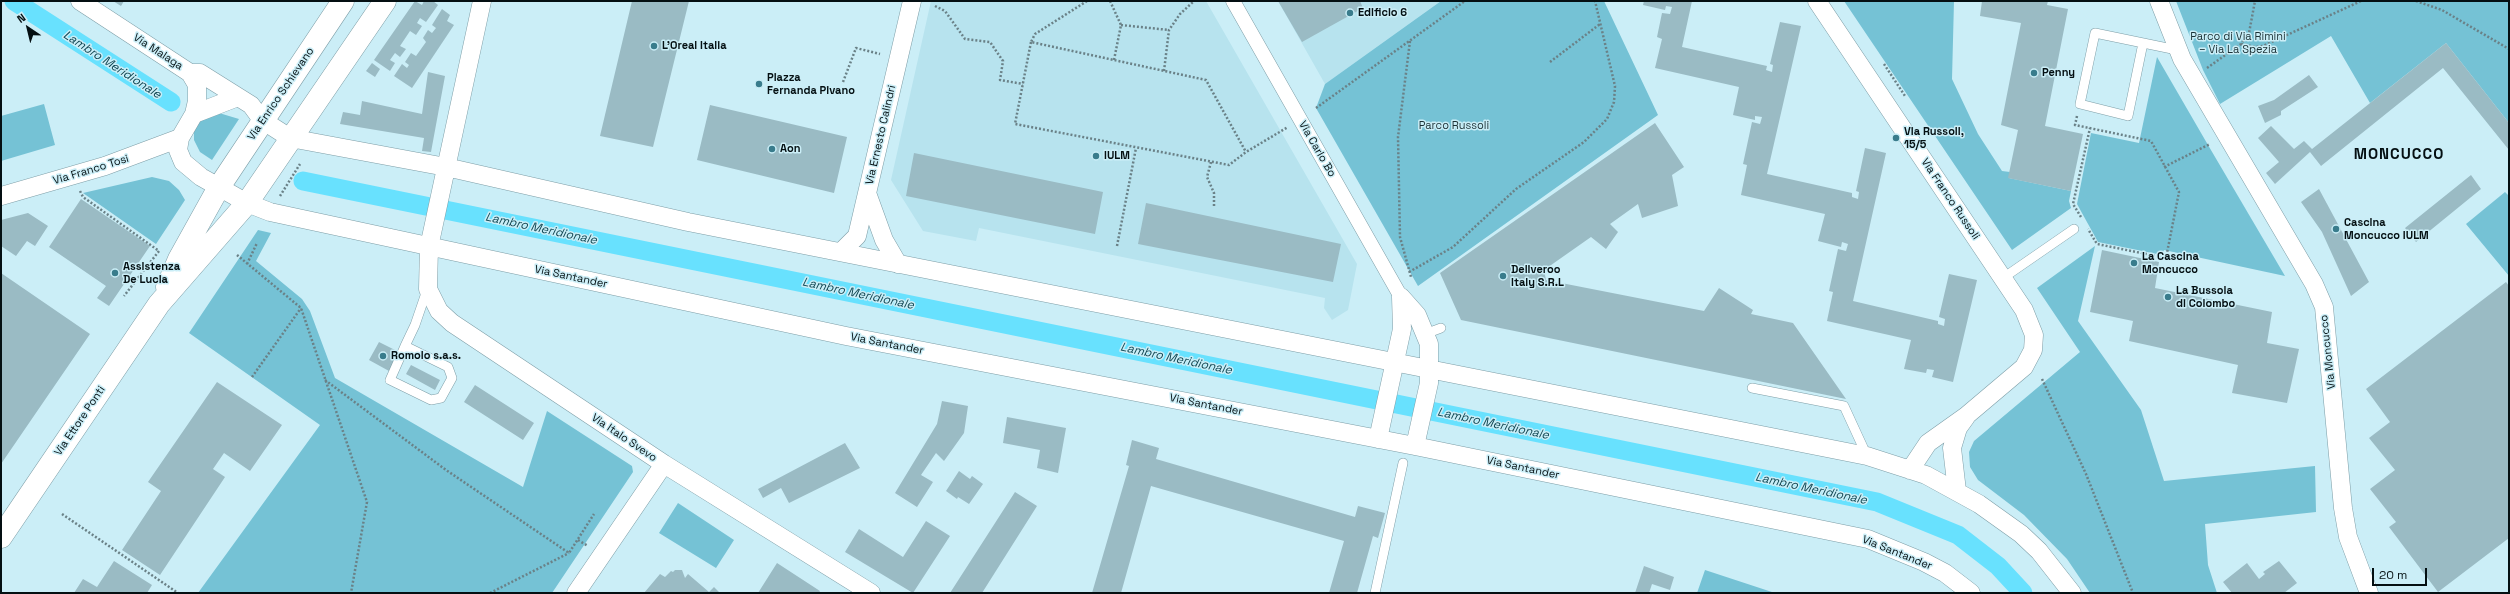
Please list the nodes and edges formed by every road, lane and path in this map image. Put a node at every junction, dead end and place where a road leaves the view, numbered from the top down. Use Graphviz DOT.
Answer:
graph roads {
  1 [pos="80,1"];
  2 [pos="343,1"];
  3 [pos="385,1"];
  4 [pos="482,1"];
  5 [pos="912,1"];
  6 [pos="1087,1"];
  7 [pos="1110,1"];
  8 [pos="1194,1"];
  9 [pos="1233,1"];
  10 [pos="1465,1"];
  11 [pos="1595,1"];
  12 [pos="1817,1"];
  13 [pos="2159,1"];
  14 [pos="2254,1"];
  15 [pos="2361,1"];
  16 [pos="2416,1"];
  17 [pos="935,6"];
  18 [pos="1600,24"];
  19 [pos="1121,25"];
  20 [pos="1169,30"];
  21 [pos="1410,41"];
  22 [pos="1031,42"];
  23 [pos="2143,43"];
  24 [pos="2241,44"];
  25 [pos="2509,49"];
  26 [pos="2177,50"];
  27 [pos="880,54"];
  28 [pos="1114,60"];
  29 [pos="1550,62"];
  30 [pos="1884,64"];
  31 [pos="2203,70"];
  32 [pos="1164,71"];
  33 [pos="190,73"];
  34 [pos="843,82"];
  35 [pos="1023,84"];
  36 [pos="1905,96"];
  37 [pos="238,97"];
  38 [pos="2080,104"];
  39 [pos="1316,108"];
  40 [pos="194,114"];
  41 [pos="262,120"];
  42 [pos="2090,128"];
  43 [pos="1282,132"];
  44 [pos="180,138"];
  45 [pos="290,138"];
  46 [pos="2212,143"];
  47 [pos="1136,148"];
  48 [pos="1246,152"];
  49 [pos="304,158"];
  50 [pos="1211,162"];
  51 [pos="2164,167"];
  52 [pos="444,175"];
  53 [pos="219,187"];
  54 [pos="80,190"];
  55 [pos="867,193"];
  56 [pos="1,196"];
  57 [pos="280,196"];
  58 [pos="247,203"];
  59 [pos="1214,207"];
  60 [pos="2074,229"];
  61 [pos="430,240"];
  62 [pos="257,243"];
  63 [pos="1117,246"];
  64 [pos="841,252"];
  65 [pos="238,255"];
  66 [pos="247,264"];
  67 [pos="898,264"];
  68 [pos="1409,272"];
  69 [pos="1411,277"];
  70 [pos="2003,278"];
  71 [pos="428,289"];
  72 [pos="124,296"];
  73 [pos="1401,297"];
  74 [pos="159,304"];
  75 [pos="301,308"];
  76 [pos="404,346"];
  77 [pos="1392,368"];
  78 [pos="1430,376"];
  79 [pos="252,377"];
  80 [pos="2042,379"];
  81 [pos="325,380"];
  82 [pos="1752,388"];
  83 [pos="1966,416"];
  84 [pos="1379,433"];
  85 [pos="1416,440"];
  86 [pos="1867,456"];
  87 [pos="1403,463"];
  88 [pos="664,464"];
  89 [pos="1910,470"];
  90 [pos="1957,491"];
  91 [pos="62,514"];
  92 [pos="594,514"];
  93 [pos="1,537"];
  94 [pos="578,540"];
  95 [pos="585,544"];
  96 [pos="569,553"];
  97 [pos="178,593"];
  98 [pos="351,593"];
  99 [pos="490,593"];
  100 [pos="576,593"];
  101 [pos="871,593"];
  102 [pos="1375,593"];
  103 [pos="1971,593"];
  104 [pos="2072,593"];
  105 [pos="2133,593"];
  106 [pos="2369,593"];
  1 -- 33 [label="street, Via Malaga"];
  2 -- 41 [label="street, Via Enrico Schievano"];
  3 -- 45 [label="street"];
  4 -- 52 [label="street"];
  5 -- 55 [label="street, Via Ernesto Calindri"];
  6 -- 22 [label="path"];
  7 -- 19 [label="path"];
  8 -- 20 [label="path"];
  9 -- 73 [label="street, Via Carlo Bo"];
  10 -- 21 [label="path"];
  11 -- 18 [label="path"];
  12 -- 70 [label="street, Via Franco Russoli"];
  13 -- 26 [label="street, Via Moncucco"];
  14 -- 24 [label="path"];
  15 -- 24 [label="path"];
  16 -- 25 [label="path"];
  17 -- 35 [label="path"];
  18 -- 29 [label="path"];
  18 -- 68 [label="path"];
  19 -- 20 [label="path"];
  19 -- 28 [label="path"];
  20 -- 32 [label="path"];
  21 -- 39 [label="path"];
  21 -- 68 [label="path"];
  22 -- 28 [label="path"];
  22 -- 35 [label="path"];
  23 -- 26 [label="lane"];
  23 -- 38 [label="lane"];
  23 -- 38 [label="lane"];
  24 -- 31 [label="path"];
  26 -- 106 [label="street, Via Moncucco"];
  27 -- 34 [label="path"];
  28 -- 32 [label="path"];
  30 -- 36 [label="path"];
  32 -- 48 [label="path"];
  33 -- 37 [label="street, Via Malaga"];
  33 -- 40 [label="street"];
  35 -- 47 [label="path"];
  37 -- 40 [label="street"];
  37 -- 41 [label="street, Via Malaga"];
  38 -- 42 [label="path"];
  40 -- 44 [label="street"];
  41 -- 45 [label="street, Via Malaga"];
  41 -- 53 [label="street, Via Enrico Schievano"];
  42 -- 51 [label="path"];
  42 -- 51 [label="path"];
  43 -- 48 [label="path"];
  44 -- 53 [label="street, Via Santander"];
  44 -- 56 [label="street, Via Franco Tosi"];
  45 -- 52 [label="street"];
  45 -- 58 [label="street, Via Ettore Ponti"];
  46 -- 51 [label="path"];
  47 -- 50 [label="path"];
  47 -- 63 [label="path"];
  48 -- 50 [label="path"];
  49 -- 57 [label="path"];
  50 -- 59 [label="path"];
  52 -- 61 [label="street"];
  52 -- 64 [label="street"];
  53 -- 58 [label="street, Via Santander"];
  53 -- 74 [label="street, Via Ettore Ponti"];
  54 -- 72 [label="path"];
  55 -- 64 [label="street"];
  55 -- 67 [label="street, Via Ernesto Calindri"];
  58 -- 61 [label="street, Via Santander"];
  58 -- 74 [label="street, Via Ettore Ponti"];
  60 -- 70 [label="lane"];
  61 -- 71 [label="street, Via Italo Svevo"];
  61 -- 84 [label="street, Via Santander"];
  62 -- 66 [label="path"];
  64 -- 67 [label="street"];
  65 -- 66 [label="path"];
  66 -- 75 [label="path"];
  67 -- 77 [label="street"];
  68 -- 69 [label="path"];
  70 -- 83 [label="street, Via Franco Russoli"];
  71 -- 76 [label="lane"];
  71 -- 88 [label="street, Via Italo Svevo"];
  73 -- 77 [label="street, Via Carlo Bo"];
  73 -- 78 [label="street, Via Carlo Bo"];
  74 -- 93 [label="street, Via Ettore Ponti"];
  75 -- 79 [label="path"];
  75 -- 81 [label="path"];
  76 -- 76 [label="lane"];
  77 -- 78 [label="street"];
  77 -- 84 [label="street, Via Carlo Bo"];
  78 -- 85 [label="street, Via Carlo Bo"];
  78 -- 86 [label="street"];
  80 -- 105 [label="path"];
  81 -- 96 [label="path"];
  81 -- 98 [label="path"];
  82 -- 86 [label="lane"];
  83 -- 89 [label="street, Via Franco Russoli"];
  83 -- 90 [label="street, Via Franco Russoli"];
  84 -- 85 [label="street, Via Santander"];
  85 -- 103 [label="street, Via Santander"];
  86 -- 89 [label="street"];
  87 -- 102 [label="lane"];
  88 -- 100 [label="street"];
  88 -- 101 [label="street, Via Italo Svevo"];
  89 -- 90 [label="street"];
  90 -- 104 [label="street"];
  91 -- 97 [label="path"];
  92 -- 94 [label="path"];
  94 -- 95 [label="path"];
  94 -- 96 [label="path"];
  96 -- 99 [label="path"];
}
